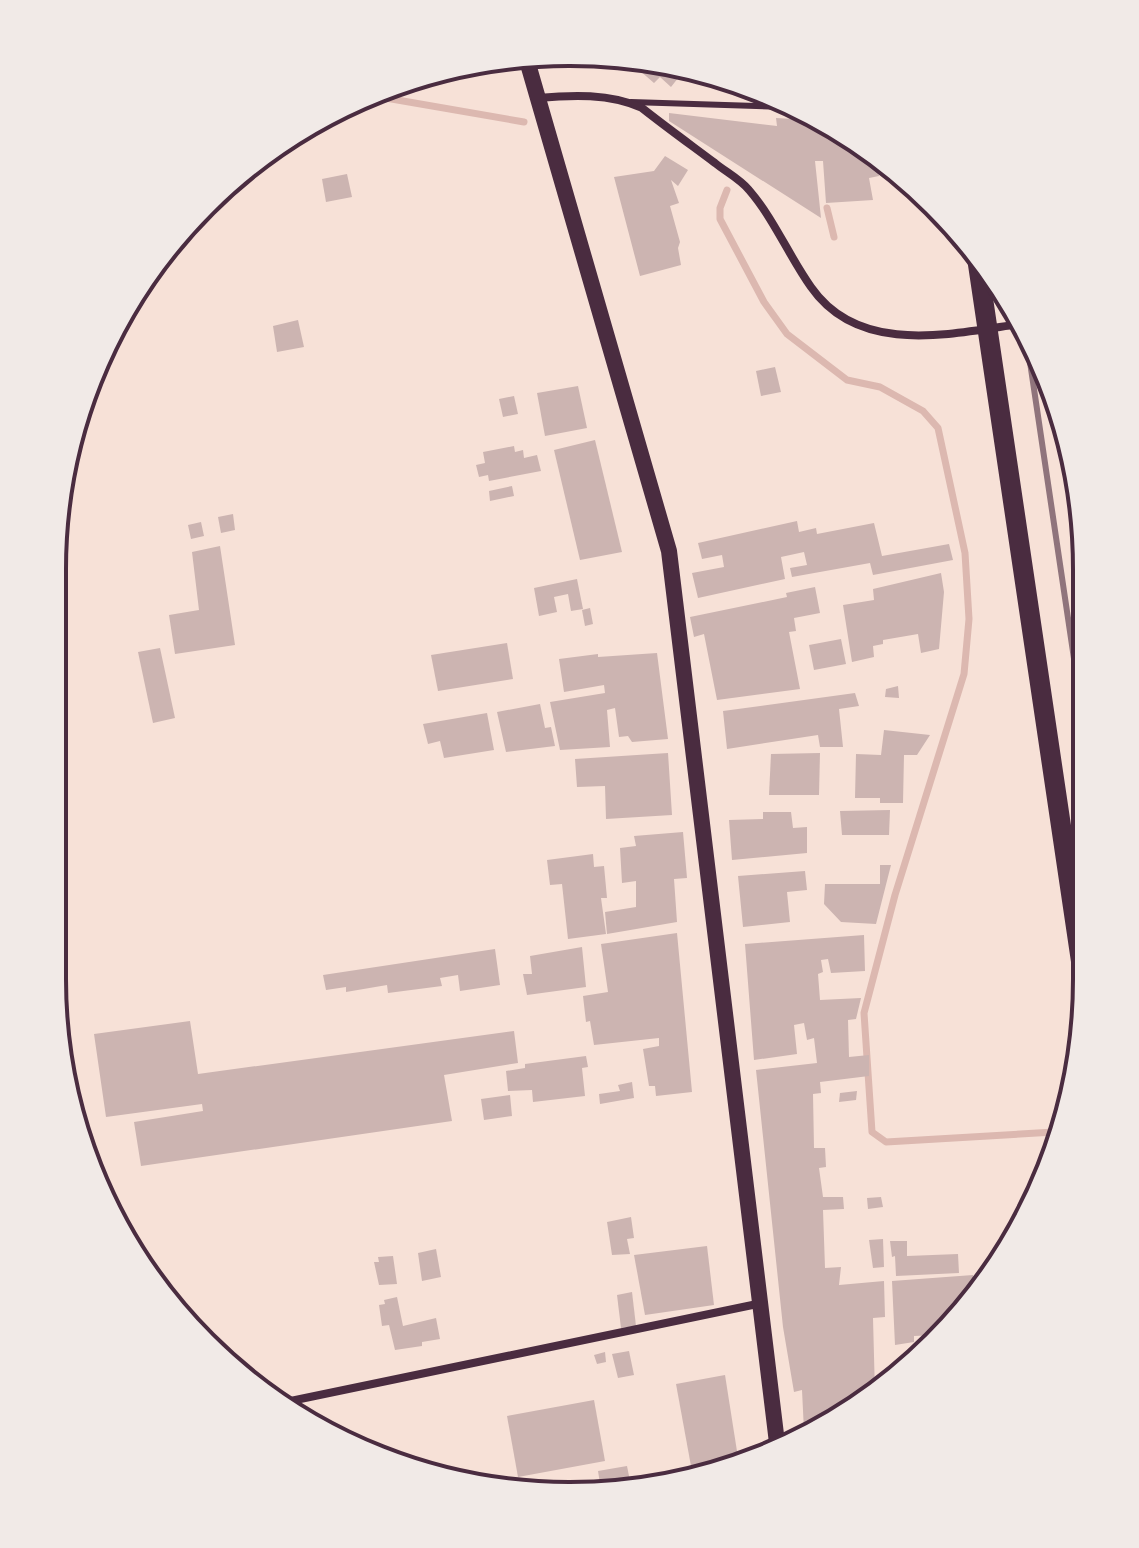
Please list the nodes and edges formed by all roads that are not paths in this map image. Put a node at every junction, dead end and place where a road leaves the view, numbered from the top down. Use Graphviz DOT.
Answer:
graph roads {
  1 [pos="529,68"];
  2 [pos="536,98"];
  3 [pos="628,102"];
  4 [pos="767,106"];
  5 [pos="980,279"];
  6 [pos="1010,325"];
  7 [pos="1073,907"];
  8 [pos="762,1303"];
  9 [pos="295,1400"];
  10 [pos="777,1437"];
  1 -- 2 [label="main road"];
  2 -- 3 [label="street"];
  2 -- 8 [label="main road"];
  3 -- 4 [label="lane"];
  3 -- 6 [label="street"];
  5 -- 7 [label="highway"];
  8 -- 9 [label="street"];
  8 -- 10 [label="main road"];
}
